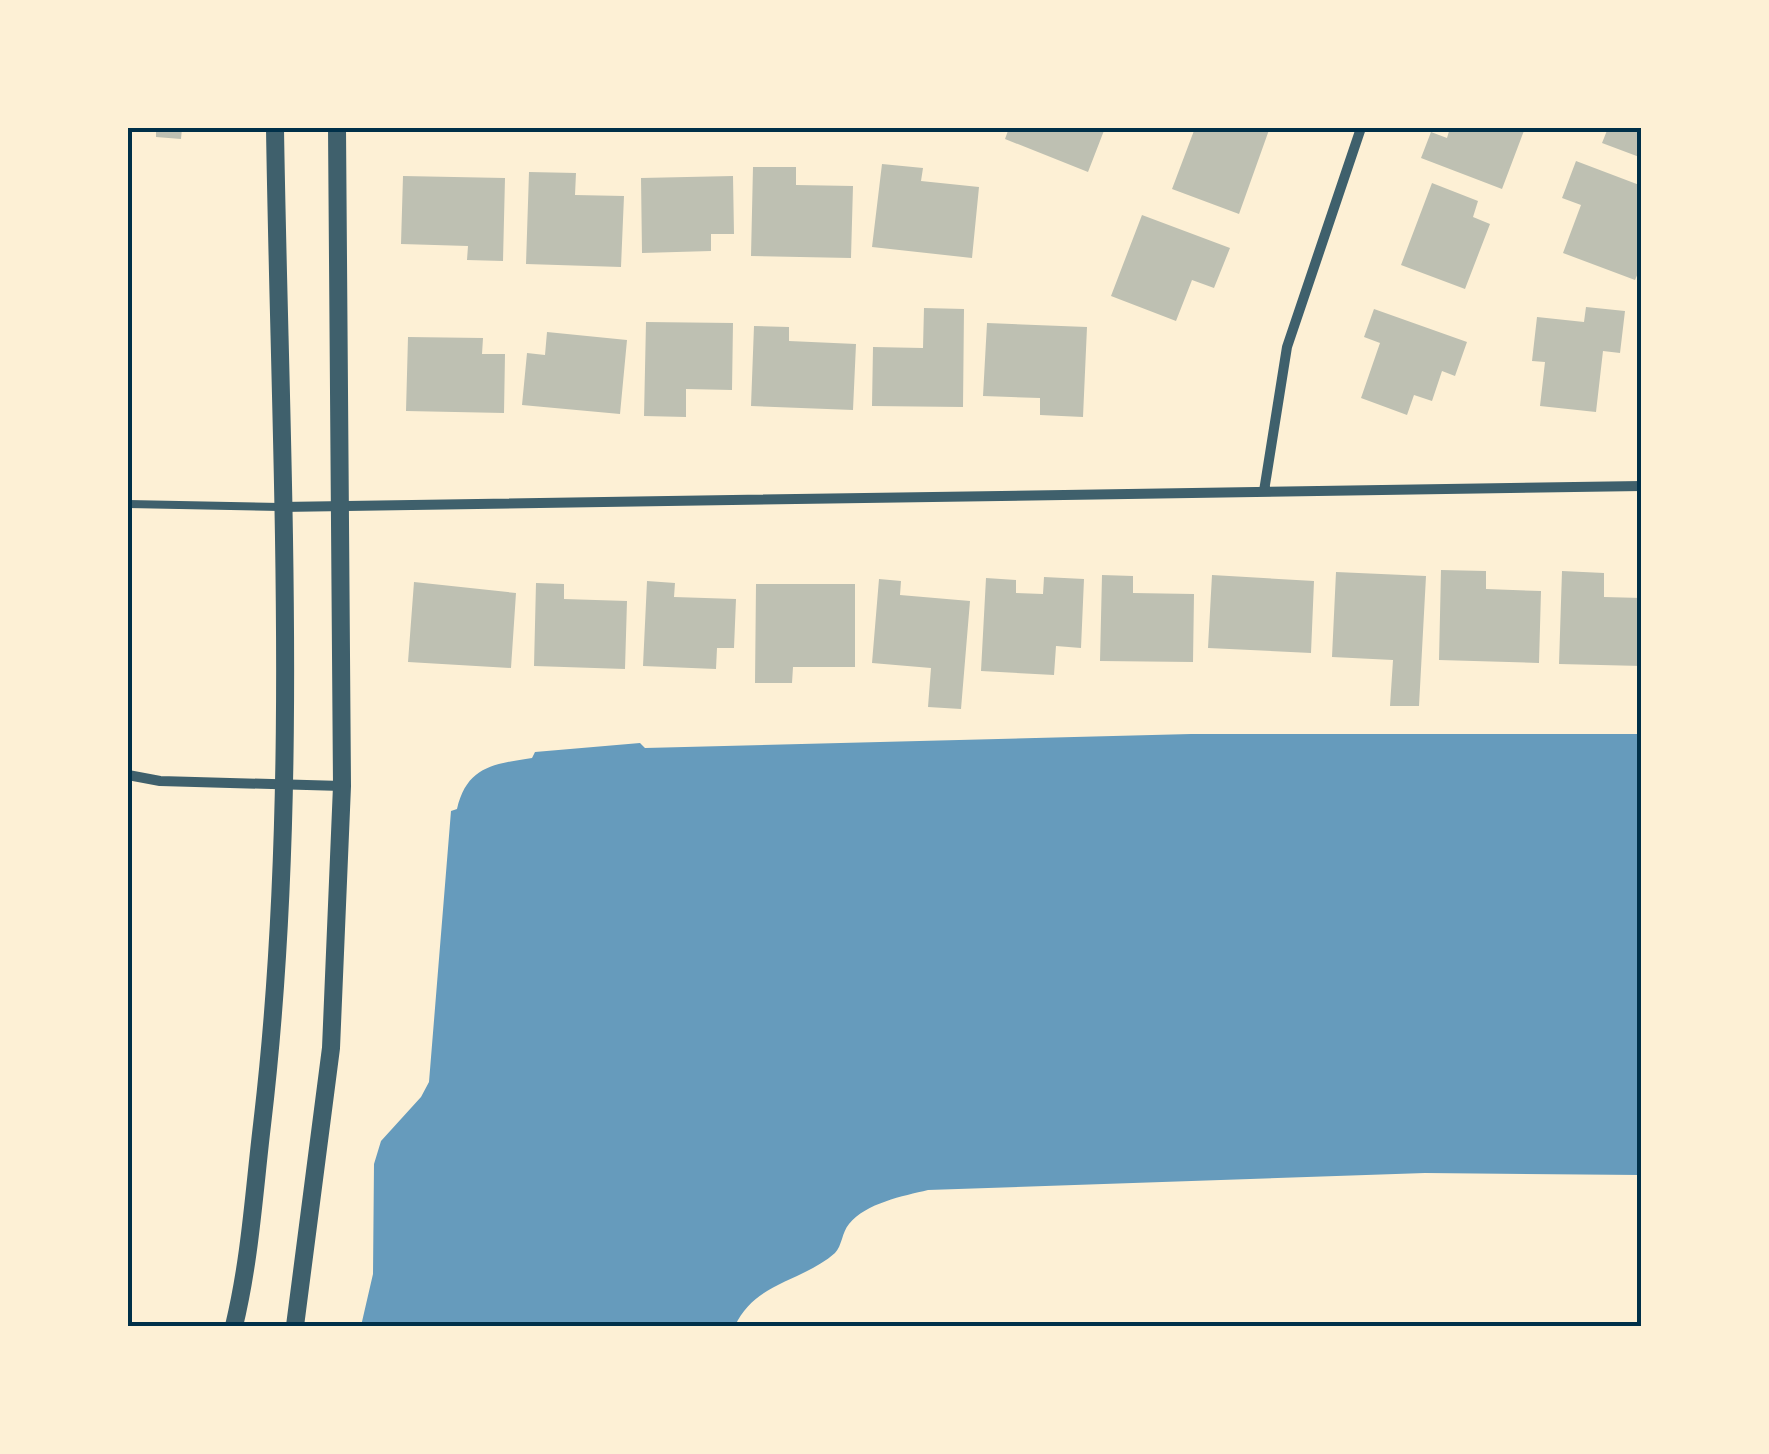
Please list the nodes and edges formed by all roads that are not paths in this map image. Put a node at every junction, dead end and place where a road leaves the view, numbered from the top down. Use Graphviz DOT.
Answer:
graph roads {
  1 [pos="275,128"];
  2 [pos="337,128"];
  3 [pos="1361,128"];
  4 [pos="1642,486"];
  5 [pos="1264,491"];
  6 [pos="128,504"];
  7 [pos="343,504"];
  8 [pos="280,507"];
  9 [pos="128,775"];
  10 [pos="283,786"];
  11 [pos="342,786"];
  12 [pos="234,1326"];
  13 [pos="295,1326"];
  1 -- 8 [label="street"];
  2 -- 7 [label="street"];
  3 -- 5 [label="street"];
  4 -- 5 [label="street"];
  5 -- 7 [label="street"];
  6 -- 8 [label="lane"];
  7 -- 8 [label="street"];
  7 -- 11 [label="street"];
  8 -- 10 [label="street"];
  9 -- 10 [label="street"];
  10 -- 11 [label="street"];
  10 -- 12 [label="street"];
  11 -- 13 [label="street"];
}
